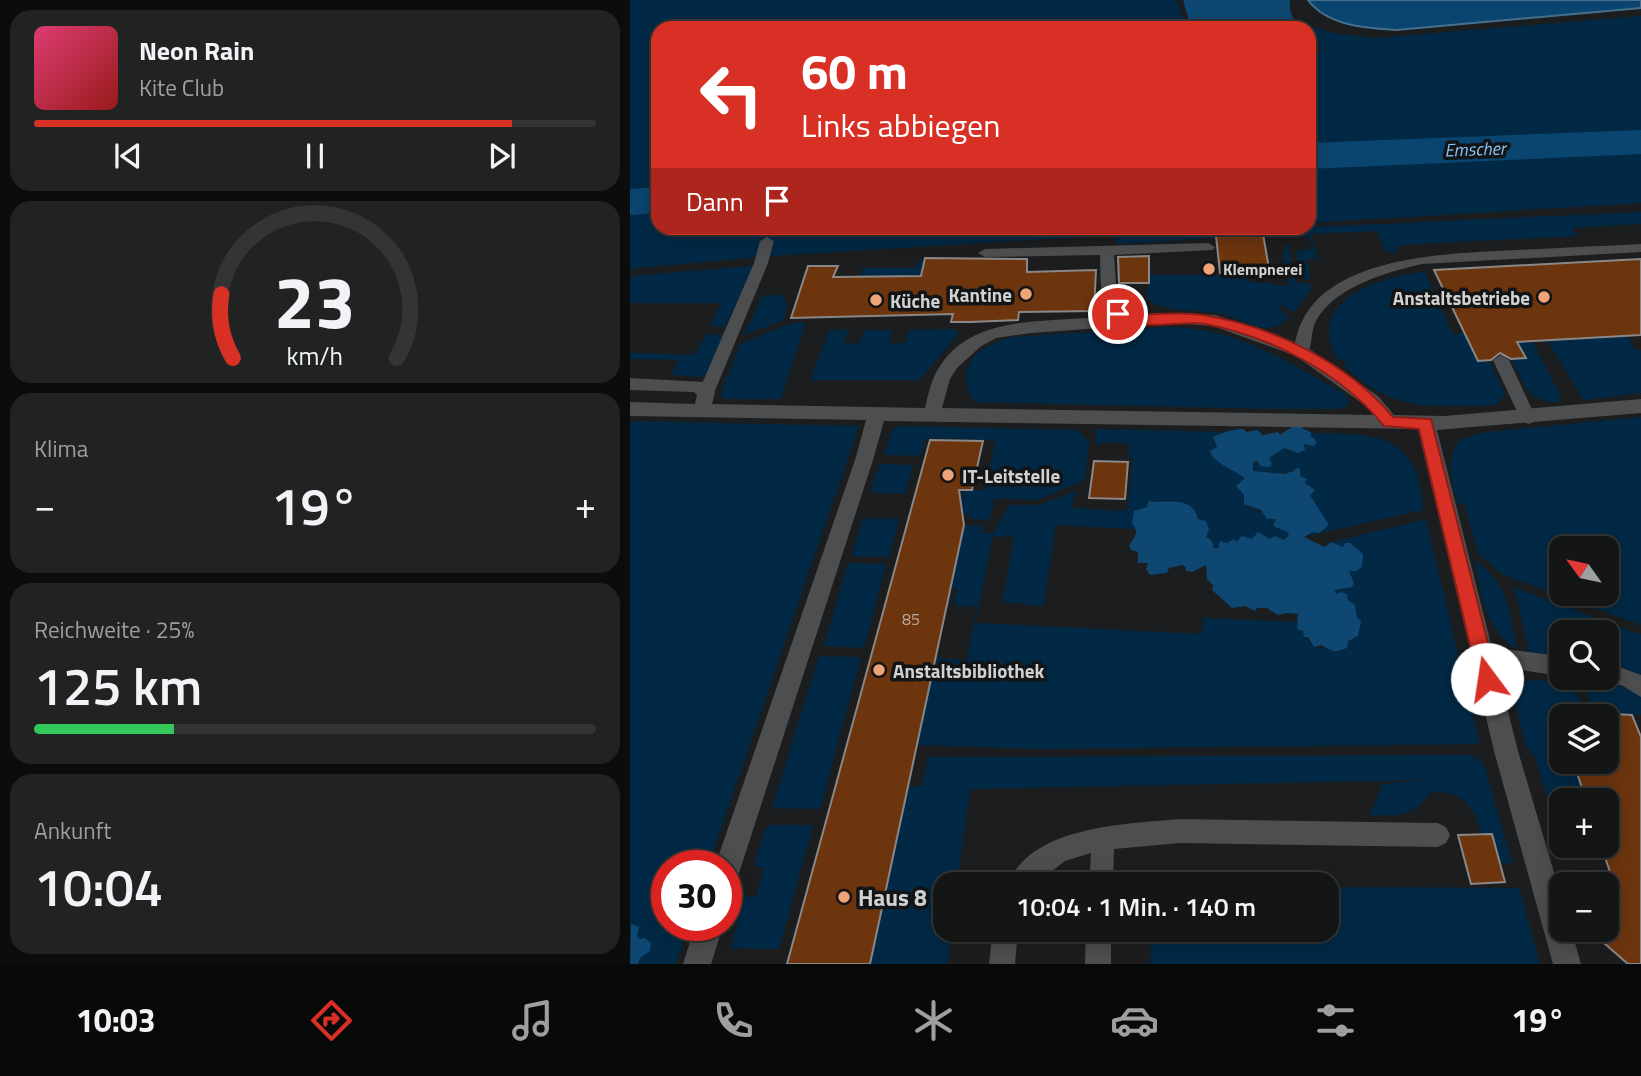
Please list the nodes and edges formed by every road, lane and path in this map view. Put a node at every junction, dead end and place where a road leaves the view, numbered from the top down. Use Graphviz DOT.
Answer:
graph roads {
  1 [pos="767,241"];
  2 [pos="1209,247"];
  3 [pos="1641,248"];
  4 [pos="1107,250"];
  5 [pos="985,253"];
  6 [pos="1126,319"];
  7 [pos="1302,352"];
  8 [pos="1501,360"];
  9 [pos="630,384"];
  10 [pos="704,402"];
  11 [pos="1641,406"];
  12 [pos="630,409"];
  13 [pos="877,412"];
  14 [pos="932,413"];
  15 [pos="1528,418"];
  16 [pos="1389,422"];
  17 [pos="1426,423"];
  18 [pos="1481,655"];
  19 [pos="1549,664"];
  20 [pos="1619,676"];
  21 [pos="1641,687"];
  22 [pos="1438,835"];
  23 [pos="1103,838"];
  24 [pos="734,850"];
  25 [pos="1030,872"];
  26 [pos="1102,872"];
  27 [pos="704,941"];
  28 [pos="1005,942"];
  29 [pos="1099,942"];
  30 [pos="697,964"];
  31 [pos="1002,964"];
  32 [pos="1098,964"];
  33 [pos="1567,964"];
  1 -- 10 [label="lane"];
  2 -- 4 [label="lane"];
  3 -- 7 [label="lane"];
  4 -- 5 [label="lane"];
  4 -- 6 [label="lane"];
  6 -- 7 [label="street"];
  6 -- 14 [label="street"];
  7 -- 16 [label="street"];
  8 -- 15 [label="lane"];
  9 -- 10 [label="street"];
  10 -- 12 [label="street"];
  10 -- 13 [label="street"];
  11 -- 15 [label="street"];
  13 -- 14 [label="street"];
  13 -- 24 [label="street"];
  14 -- 16 [label="street"];
  15 -- 17 [label="street"];
  16 -- 17 [label="street"];
  17 -- 18 [label="street"];
  18 -- 19 [label="lane"];
  18 -- 33 [label="street"];
  20 -- 21 [label="lane"];
  22 -- 23 [label="lane"];
  23 -- 25 [label="lane"];
  23 -- 26 [label="lane"];
  27 -- 30 [label="street"];
  28 -- 31 [label="lane"];
  29 -- 32 [label="lane"];
}
